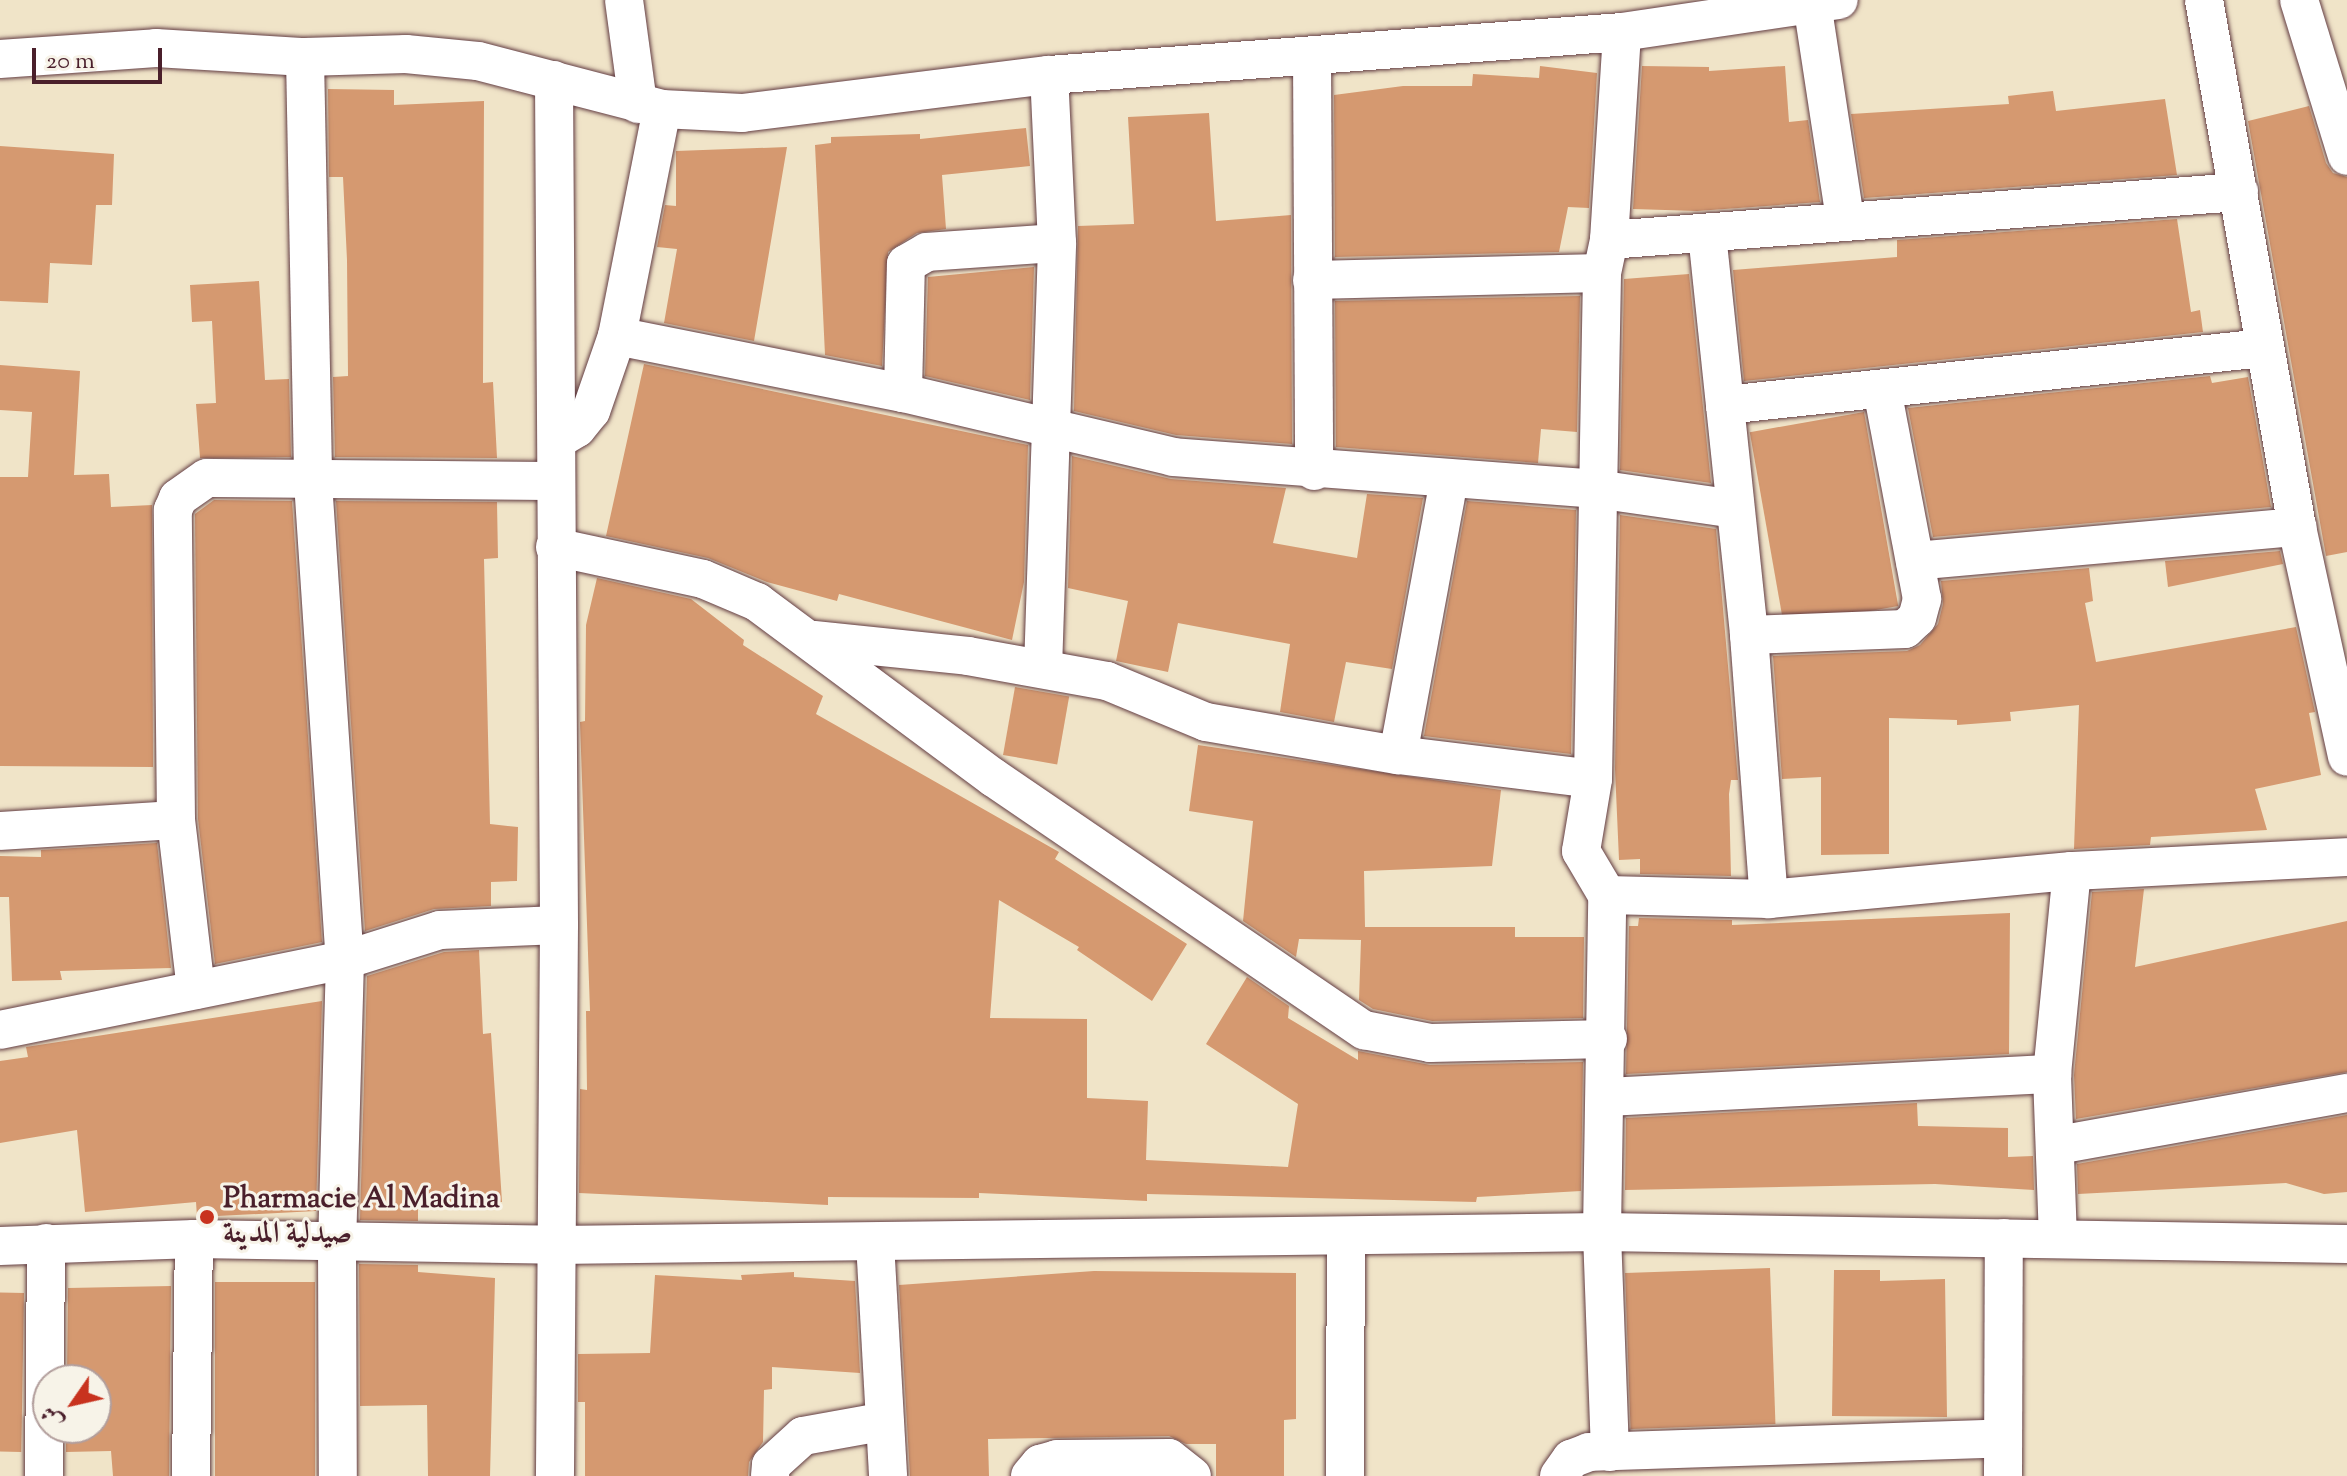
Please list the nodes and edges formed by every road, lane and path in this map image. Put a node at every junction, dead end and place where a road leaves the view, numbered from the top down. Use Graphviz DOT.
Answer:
graph roads {
  1 [pos="624,0"];
  2 [pos="2204,0"];
  3 [pos="2299,0"];
  4 [pos="1825,1"];
  5 [pos="1622,32"];
  6 [pos="1312,56"];
  7 [pos="305,57"];
  8 [pos="0,59"];
  9 [pos="1049,75"];
  10 [pos="554,80"];
  11 [pos="650,106"];
  12 [pos="2347,156"];
  13 [pos="2239,192"];
  14 [pos="1845,219"];
  15 [pos="1707,234"];
  16 [pos="1057,243"];
  17 [pos="1606,256"];
  18 [pos="1312,280"];
  19 [pos="617,336"];
  20 [pos="2264,348"];
  21 [pos="1882,389"];
  22 [pos="903,393"];
  23 [pos="1725,405"];
  24 [pos="1054,432"];
  25 [pos="557,440"];
  26 [pos="1314,471"];
  27 [pos="1449,480"];
  28 [pos="556,481"];
  29 [pos="313,482"];
  30 [pos="1596,489"];
  31 [pos="1734,509"];
  32 [pos="2297,527"];
  33 [pos="555,547"];
  34 [pos="1915,561"];
  35 [pos="2330,610"];
  36 [pos="1749,635"];
  37 [pos="814,640"];
  38 [pos="1043,669"];
  39 [pos="1398,755"];
  40 [pos="2347,757"];
  41 [pos="1593,779"];
  42 [pos="176,820"];
  43 [pos="0,831"];
  44 [pos="2347,857"];
  45 [pos="2072,871"];
  46 [pos="1607,895"];
  47 [pos="1769,899"];
  48 [pos="559,925"];
  49 [pos="345,960"];
  50 [pos="196,990"];
  51 [pos="0,1030"];
  52 [pos="1608,1039"];
  53 [pos="2052,1074"];
  54 [pos="2347,1093"];
  55 [pos="1607,1097"];
  56 [pos="2058,1145"];
  57 [pos="1602,1232"];
  58 [pos="1346,1236"];
  59 [pos="2004,1238"];
  60 [pos="194,1239"];
  61 [pos="2058,1239"];
  62 [pos="875,1242"];
  63 [pos="46,1243"];
  64 [pos="337,1244"];
  65 [pos="2347,1244"];
  66 [pos="556,1245"];
  67 [pos="0,1246"];
  68 [pos="881,1422"];
  69 [pos="2003,1438"];
  70 [pos="1610,1452"];
  71 [pos="44,1476"];
  72 [pos="191,1476"];
  73 [pos="338,1476"];
  74 [pos="555,1476"];
  75 [pos="770,1476"];
  76 [pos="888,1476"];
  77 [pos="1030,1476"];
  78 [pos="1192,1476"];
  79 [pos="1345,1476"];
  80 [pos="1559,1476"];
  81 [pos="2003,1476"];
  1 -- 11 [label="street"];
  2 -- 13 [label="street"];
  3 -- 12 [label="street"];
  4 -- 5 [label="street"];
  4 -- 14 [label="street"];
  5 -- 6 [label="street"];
  5 -- 17 [label="street"];
  6 -- 9 [label="street"];
  6 -- 18 [label="street"];
  7 -- 8 [label="street"];
  7 -- 10 [label="street"];
  7 -- 29 [label="street"];
  9 -- 11 [label="street"];
  9 -- 16 [label="street"];
  10 -- 11 [label="street"];
  10 -- 25 [label="street"];
  11 -- 19 [label="street"];
  13 -- 14 [label="street"];
  13 -- 20 [label="street"];
  14 -- 15 [label="street"];
  15 -- 17 [label="street"];
  15 -- 23 [label="street"];
  16 -- 22 [label="street"];
  16 -- 24 [label="street"];
  17 -- 18 [label="street"];
  17 -- 30 [label="street"];
  18 -- 26 [label="street"];
  19 -- 22 [label="street"];
  19 -- 25 [label="street"];
  20 -- 21 [label="street"];
  20 -- 32 [label="street"];
  21 -- 23 [label="street"];
  21 -- 34 [label="street"];
  22 -- 24 [label="street"];
  23 -- 31 [label="street"];
  24 -- 26 [label="street"];
  24 -- 38 [label="street"];
  25 -- 28 [label="street"];
  26 -- 27 [label="street"];
  27 -- 30 [label="street"];
  27 -- 39 [label="street"];
  28 -- 29 [label="street"];
  28 -- 33 [label="street"];
  29 -- 42 [label="street"];
  29 -- 49 [label="street"];
  30 -- 31 [label="street"];
  30 -- 41 [label="street"];
  31 -- 36 [label="street"];
  32 -- 34 [label="street"];
  32 -- 35 [label="street"];
  33 -- 37 [label="street"];
  33 -- 48 [label="street"];
  34 -- 36 [label="street"];
  35 -- 40 [label="street"];
  36 -- 47 [label="street"];
  37 -- 38 [label="street"];
  37 -- 52 [label="street"];
  38 -- 39 [label="street"];
  39 -- 41 [label="street"];
  41 -- 46 [label="street"];
  42 -- 43 [label="street"];
  42 -- 50 [label="street"];
  44 -- 45 [label="street"];
  45 -- 47 [label="street"];
  45 -- 53 [label="street"];
  46 -- 47 [label="street"];
  46 -- 52 [label="street"];
  48 -- 49 [label="street"];
  48 -- 66 [label="street"];
  49 -- 50 [label="street"];
  49 -- 64 [label="street"];
  50 -- 51 [label="street"];
  52 -- 55 [label="street"];
  53 -- 55 [label="street"];
  53 -- 56 [label="street"];
  54 -- 56 [label="street"];
  55 -- 57 [label="street"];
  56 -- 61 [label="street"];
  57 -- 58 [label="street"];
  57 -- 59 [label="street"];
  57 -- 70 [label="street"];
  58 -- 62 [label="street"];
  58 -- 79 [label="street"];
  59 -- 61 [label="street"];
  59 -- 69 [label="street"];
  60 -- 63 [label="street"];
  60 -- 64 [label="street"];
  60 -- 72 [label="street"];
  61 -- 65 [label="street"];
  62 -- 66 [label="street"];
  62 -- 68 [label="street"];
  63 -- 67 [label="street"];
  63 -- 71 [label="street"];
  64 -- 66 [label="street"];
  64 -- 73 [label="street"];
  66 -- 74 [label="street"];
  68 -- 75 [label="street"];
  68 -- 76 [label="street"];
  69 -- 70 [label="street"];
  69 -- 81 [label="street"];
  70 -- 80 [label="street"];
  77 -- 78 [label="street"];
}
